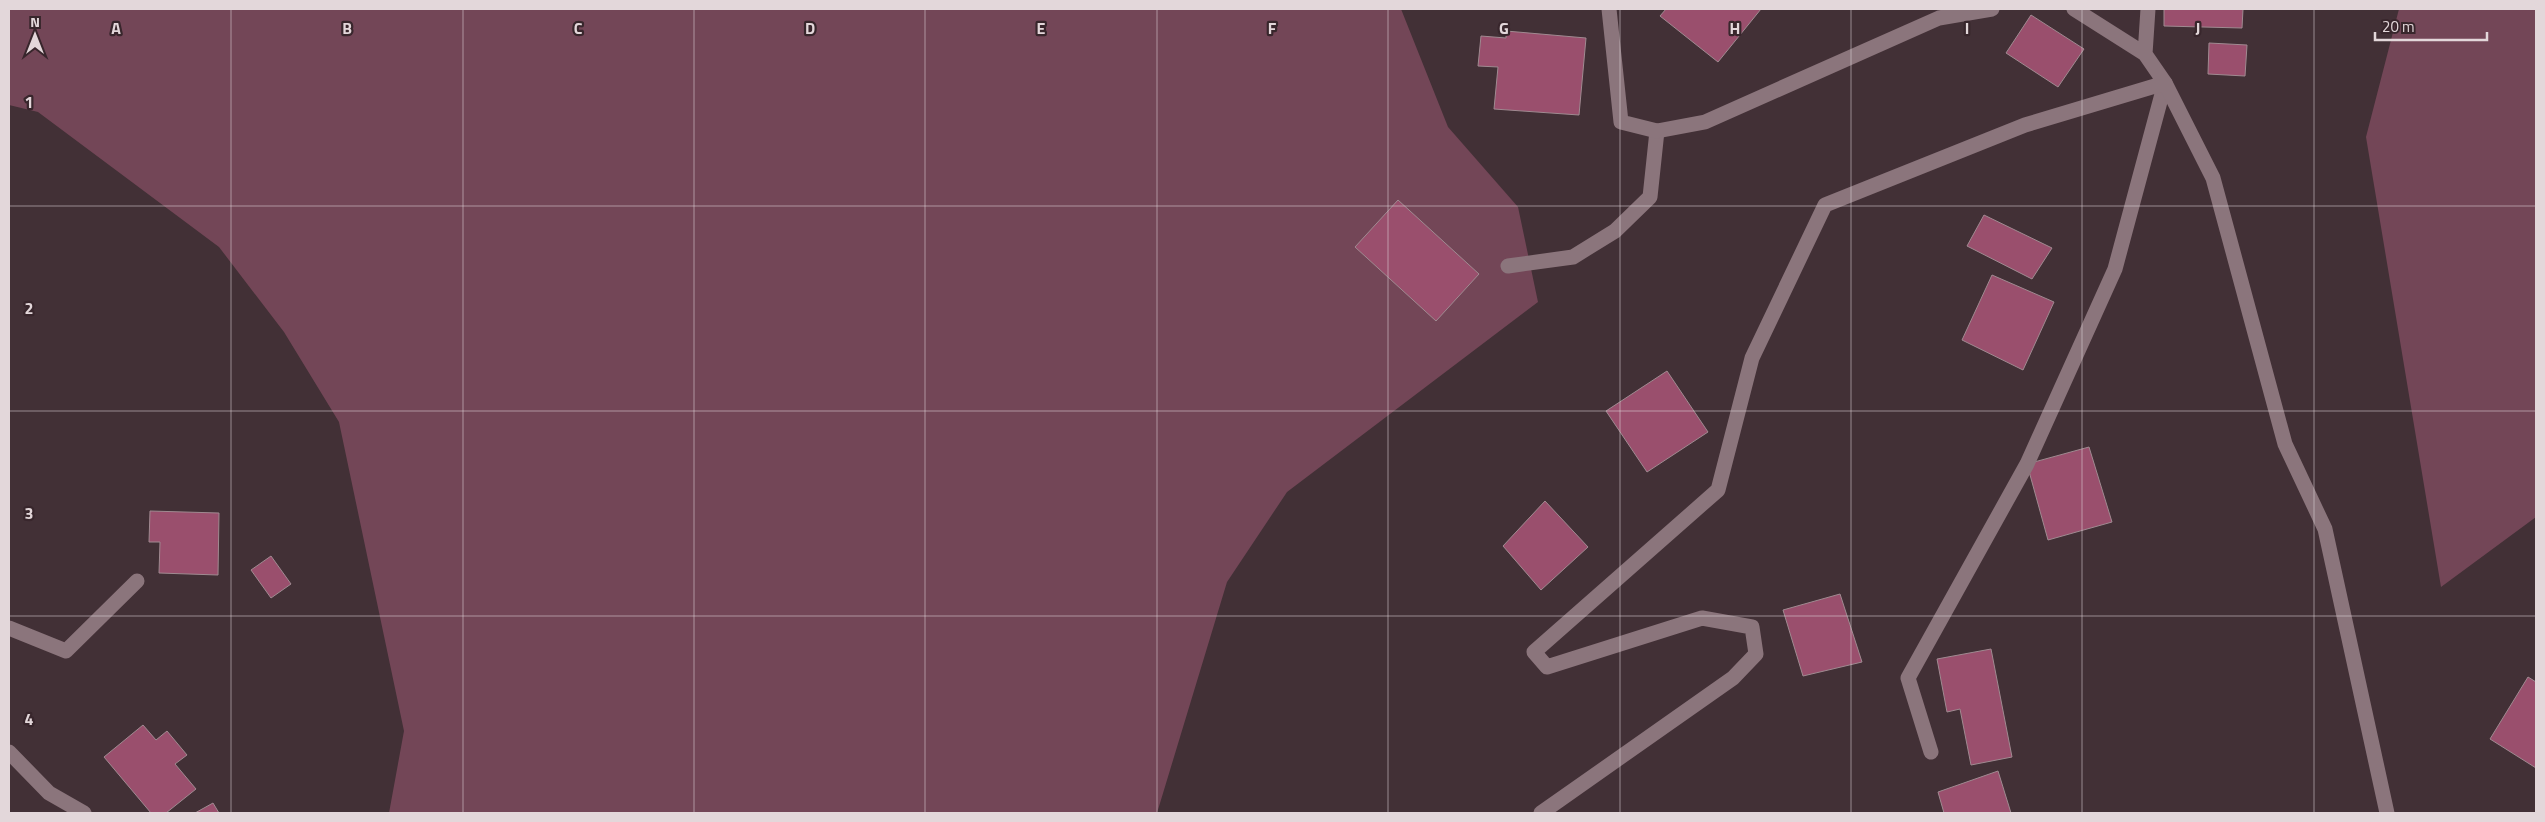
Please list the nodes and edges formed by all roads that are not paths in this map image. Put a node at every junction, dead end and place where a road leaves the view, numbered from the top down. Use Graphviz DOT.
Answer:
graph roads {
  1 [pos="1609,9"];
  2 [pos="1992,9"];
  3 [pos="2074,9"];
  4 [pos="2148,9"];
  5 [pos="2145,54"];
  6 [pos="2165,83"];
  7 [pos="1657,131"];
  8 [pos="1508,266"];
  9 [pos="137,581"];
  10 [pos="9,628"];
  11 [pos="9,752"];
  12 [pos="1930,752"];
  13 [pos="84,813"];
  14 [pos="1541,813"];
  15 [pos="2387,813"];
  1 -- 7 [label="street"];
  2 -- 7 [label="street"];
  3 -- 5 [label="street"];
  4 -- 5 [label="street"];
  5 -- 6 [label="street"];
  6 -- 12 [label="street"];
  6 -- 14 [label="street"];
  6 -- 15 [label="street"];
  7 -- 8 [label="street"];
  9 -- 10 [label="street"];
  11 -- 13 [label="street"];
}
